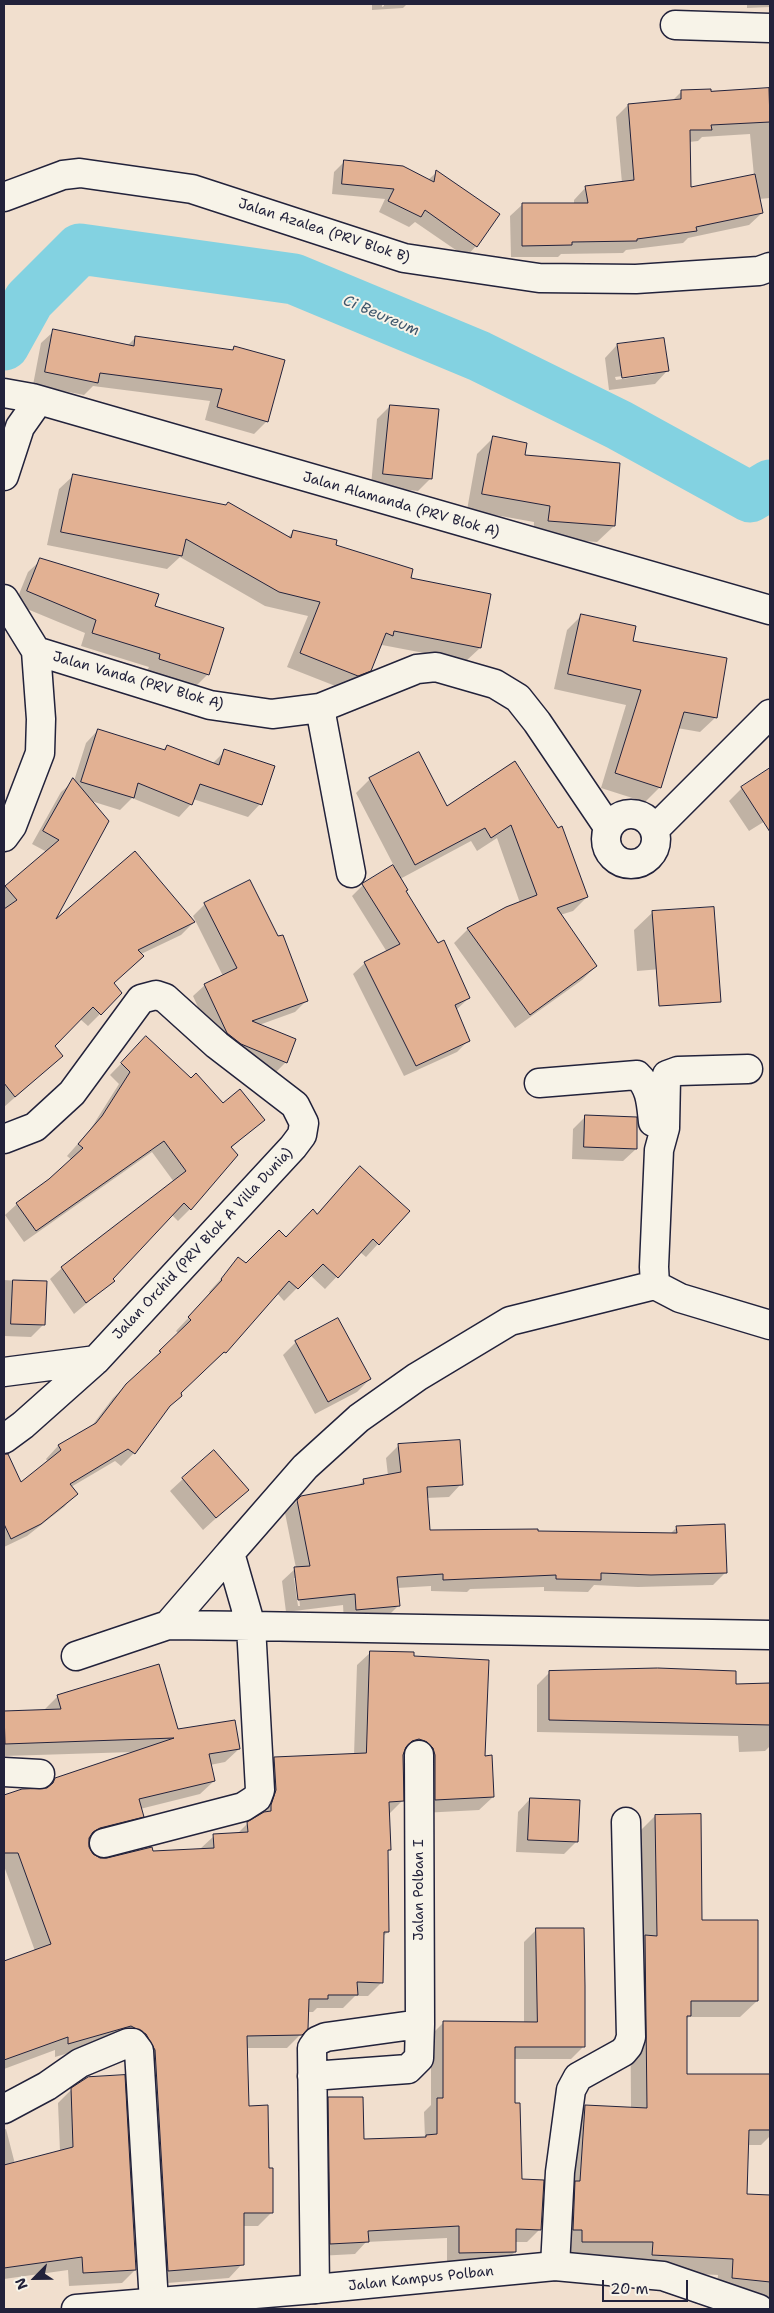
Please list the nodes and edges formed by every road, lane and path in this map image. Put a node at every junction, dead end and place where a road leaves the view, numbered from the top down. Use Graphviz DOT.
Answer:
graph roads {
  1 [pos="675,25"];
  2 [pos="770,28"];
  3 [pos="4,198"];
  4 [pos="770,267"];
  5 [pos="4,393"];
  6 [pos="36,399"];
  7 [pos="4,476"];
  8 [pos="4,599"];
  9 [pos="770,610"];
  10 [pos="36,651"];
  11 [pos="320,708"];
  12 [pos="770,714"];
  13 [pos="608,827"];
  14 [pos="655,829"];
  15 [pos="4,837"];
  16 [pos="351,873"];
  17 [pos="748,1069"];
  18 [pos="540,1083"];
  19 [pos="4,1139"];
  20 [pos="659,1150"];
  21 [pos="655,1285"];
  22 [pos="770,1325"];
  23 [pos="96,1360"];
  24 [pos="4,1372"];
  25 [pos="4,1439"];
  26 [pos="230,1553"];
  27 [pos="168,1625"];
  28 [pos="250,1626"];
  29 [pos="770,1635"];
  30 [pos="76,1656"];
  31 [pos="419,1755"];
  32 [pos="4,1772"];
  33 [pos="40,1774"];
  34 [pos="626,1822"];
  35 [pos="104,1843"];
  36 [pos="420,2024"];
  37 [pos="312,2076"];
  38 [pos="4,2109"];
  39 [pos="555,2266"];
  40 [pos="315,2289"];
  41 [pos="154,2303"];
  42 [pos="76,2309"];
  43 [pos="760,2309"];
  1 -- 2 [label="street"];
  3 -- 4 [label="street, Jalan Azalea (PRV Blok B)"];
  5 -- 6 [label="street, Jalan Alamanda (PRV Blok A)"];
  6 -- 7 [label="street"];
  6 -- 9 [label="street, Jalan Alamanda (PRV Blok A)"];
  8 -- 10 [label="street"];
  10 -- 11 [label="street, Jalan Vanda (PRV Blok A)"];
  10 -- 15 [label="street"];
  11 -- 13 [label="street, Jalan Vanda (PRV Blok A)"];
  11 -- 16 [label="street"];
  12 -- 14 [label="street"];
  13 -- 14 [label="street"];
  13 -- 14 [label="street"];
  17 -- 20 [label="street"];
  18 -- 20 [label="street"];
  19 -- 23 [label="street, Jalan Orchid (PRV Blok A Villa Dunia)"];
  20 -- 21 [label="street"];
  21 -- 22 [label="street"];
  21 -- 26 [label="street"];
  23 -- 24 [label="street"];
  23 -- 25 [label="street, Jalan Orchid (PRV Blok A Villa Dunia)"];
  26 -- 27 [label="street"];
  26 -- 28 [label="street"];
  27 -- 28 [label="street"];
  27 -- 30 [label="street"];
  28 -- 29 [label="street"];
  28 -- 35 [label="street"];
  31 -- 36 [label="street, Jalan Polban I"];
  32 -- 33 [label="street"];
  34 -- 39 [label="street"];
  36 -- 37 [label="street"];
  36 -- 37 [label="street, Jalan Polban I"];
  37 -- 40 [label="street"];
  38 -- 41 [label="street"];
  39 -- 40 [label="street, Jalan Kampus Polban"];
  39 -- 43 [label="street, Jalan Kampus Polban"];
  40 -- 41 [label="street, Jalan Kampus Polban"];
  41 -- 42 [label="street, Jalan Kampus Polban"];
}
